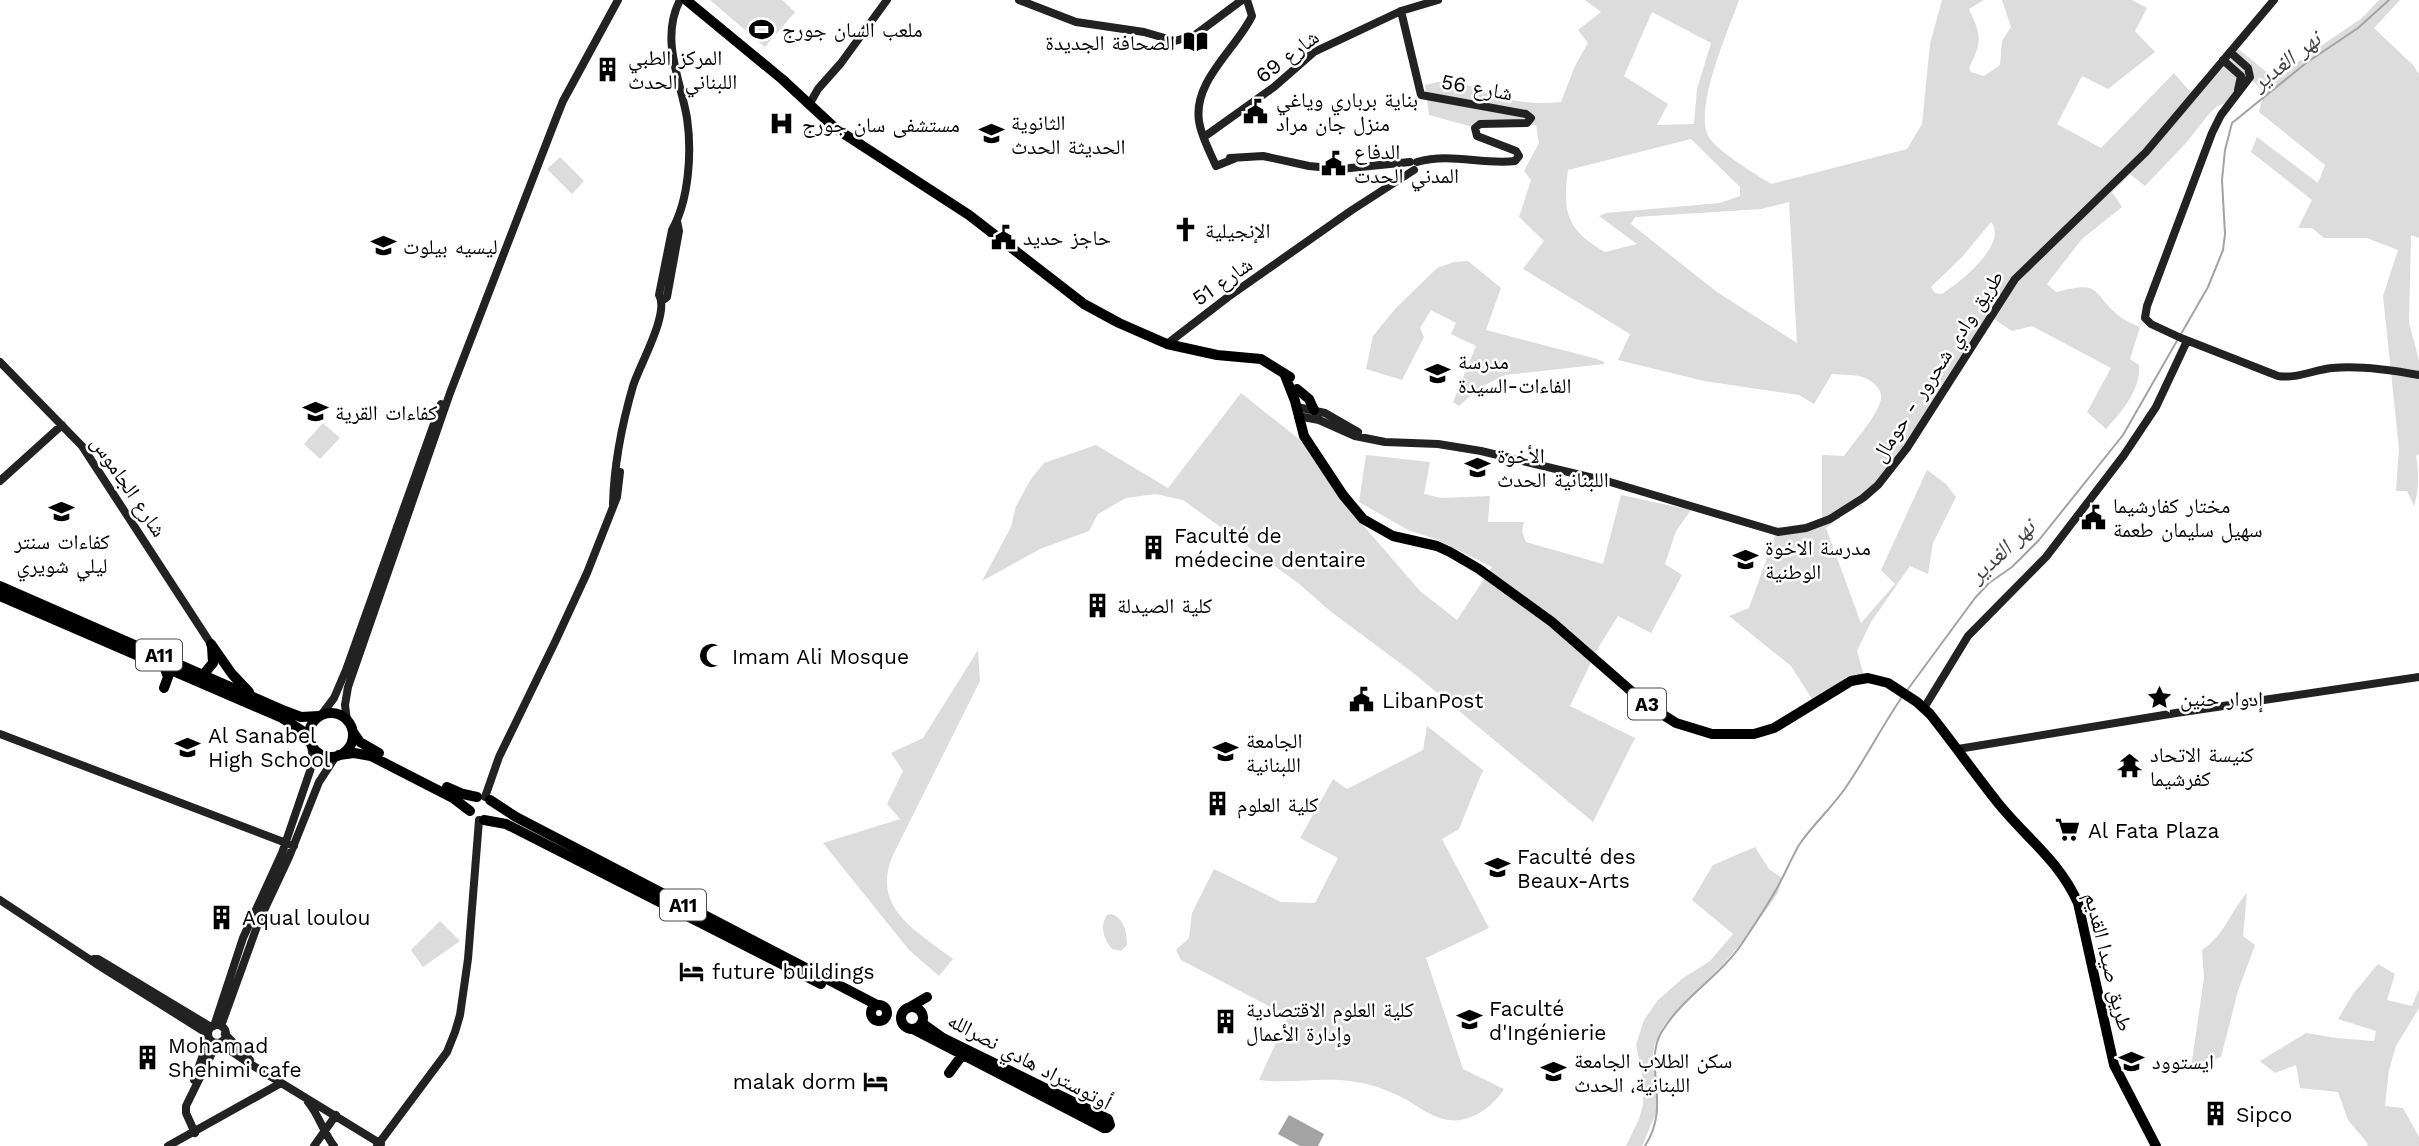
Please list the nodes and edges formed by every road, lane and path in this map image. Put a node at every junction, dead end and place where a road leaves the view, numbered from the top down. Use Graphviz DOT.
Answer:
graph roads {
  1 [pos="616,0"];
  2 [pos="680,0"];
  3 [pos="686,0"];
  4 [pos="887,0"];
  5 [pos="1019,0"];
  6 [pos="1245,0"];
  7 [pos="1438,0"];
  8 [pos="2274,0"];
  9 [pos="1401,11"];
  10 [pos="2230,52"];
  11 [pos="2223,61"];
  12 [pos="2235,97"];
  13 [pos="806,102"];
  14 [pos="1206,140"];
  15 [pos="1413,167"];
  16 [pos="2184,340"];
  17 [pos="1167,344"];
  18 [pos="0,362"];
  19 [pos="1284,373"];
  20 [pos="2419,375"];
  21 [pos="1303,411"];
  22 [pos="62,425"];
  23 [pos="0,481"];
  24 [pos="0,586"];
  25 [pos="0,596"];
  26 [pos="211,644"];
  27 [pos="164,666"];
  28 [pos="183,674"];
  29 [pos="203,675"];
  30 [pos="2419,677"];
  31 [pos="260,700"];
  32 [pos="1924,708"];
  33 [pos="320,715"];
  34 [pos="347,721"];
  35 [pos="353,732"];
  36 [pos="0,734"];
  37 [pos="310,743"];
  38 [pos="1958,749"];
  39 [pos="337,756"];
  40 [pos="484,798"];
  41 [pos="478,817"];
  42 [pos="290,845"];
  43 [pos="0,900"];
  44 [pos="880,1010"];
  45 [pos="912,1019"];
  46 [pos="215,1034"];
  47 [pos="945,1046"];
  48 [pos="965,1052"];
  49 [pos="281,1083"];
  50 [pos="301,1095"];
  51 [pos="336,1115"];
  52 [pos="323,1132"];
  53 [pos="195,1133"];
  54 [pos="380,1145"];
  55 [pos="169,1146"];
  56 [pos="314,1146"];
  57 [pos="334,1146"];
  58 [pos="2156,1146"];
  1 -- 33 [label="street"];
  1 -- 34 [label="street"];
  2 -- 40 [label="street"];
  3 -- 13 [label="highway"];
  4 -- 13 [label="street"];
  5 -- 6 [label="street"];
  6 -- 14 [label="street"];
  7 -- 9 [label="street, شارع 69"];
  8 -- 10 [label="street, طريق وادي شحرور - حومال"];
  9 -- 14 [label="street, شارع 69"];
  9 -- 15 [label="street, شارع 56"];
  10 -- 11 [label="street, طريق وادي شحرور - حومال"];
  10 -- 12 [label="street"];
  11 -- 12 [label="street"];
  11 -- 21 [label="street, طريق وادي شحرور - حومال"];
  12 -- 16 [label="street"];
  13 -- 17 [label="highway"];
  14 -- 15 [label="street"];
  15 -- 17 [label="street, شارع 51"];
  16 -- 20 [label="street"];
  16 -- 32 [label="street"];
  17 -- 19 [label="highway"];
  18 -- 22 [label="street, شارع الجاموس"];
  19 -- 21 [label="highway, A3"];
  19 -- 21 [label="highway"];
  21 -- 32 [label="highway, A3"];
  22 -- 23 [label="street"];
  22 -- 26 [label="street, شارع الجاموس"];
  24 -- 29 [label="highway, A11"];
  25 -- 27 [label="highway, أوتوستراد هادي نصرالله / A11"];
  26 -- 29 [label="highway"];
  26 -- 31 [label="highway"];
  27 -- 28 [label="highway, أوتوستراد هادي نصرالله / A11"];
  27 -- 28 [label="highway"];
  28 -- 37 [label="highway, أوتوستراد هادي نصرالله / A11"];
  29 -- 31 [label="highway, A11"];
  30 -- 38 [label="street"];
  31 -- 33 [label="highway, A11"];
  32 -- 38 [label="highway, A3"];
  33 -- 34 [label="highway, A11"];
  33 -- 37 [label="highway"];
  34 -- 35 [label="highway, أوتوستراد هادي نصرالله / A11"];
  35 -- 39 [label="highway"];
  35 -- 40 [label="highway, أوتوستراد هادي نصرالله / A11"];
  36 -- 42 [label="street"];
  37 -- 39 [label="highway, أوتوستراد هادي نصرالله / A11"];
  37 -- 42 [label="street"];
  38 -- 58 [label="highway, طريق صيدا القديم / A3"];
  39 -- 41 [label="highway, أوتوستراد هادي نصرالله / A11"];
  39 -- 42 [label="street"];
  40 -- 41 [label="highway"];
  40 -- 41 [label="highway"];
  40 -- 44 [label="highway, أوتوستراد هادي نصرالله / A11"];
  41 -- 44 [label="highway, أوتوستراد هادي نصرالله / A11"];
  41 -- 54 [label="street"];
  42 -- 46 [label="street"];
  43 -- 46 [label="street"];
  44 -- 45 [label="highway, أوتوستراد هادي نصرالله / A11"];
  45 -- 47 [label="highway, أوتوستراد هادي نصرالله / A11"];
  45 -- 48 [label="highway, أوتوستراد هادي نصرالله / A11"];
  46 -- 49 [label="street"];
  46 -- 53 [label="street"];
  47 -- 48 [label="highway, أوتوستراد هادي نصرالله / A11"];
  47 -- 48 [label="highway"];
  48 -- 48 [label="highway, أوتوستراد هادي نصرالله / A11"];
  49 -- 50 [label="street"];
  49 -- 53 [label="street"];
  50 -- 51 [label="street"];
  50 -- 52 [label="street"];
  51 -- 52 [label="street"];
  51 -- 54 [label="street"];
  52 -- 56 [label="street"];
  52 -- 57 [label="street"];
  53 -- 55 [label="street"];
}
